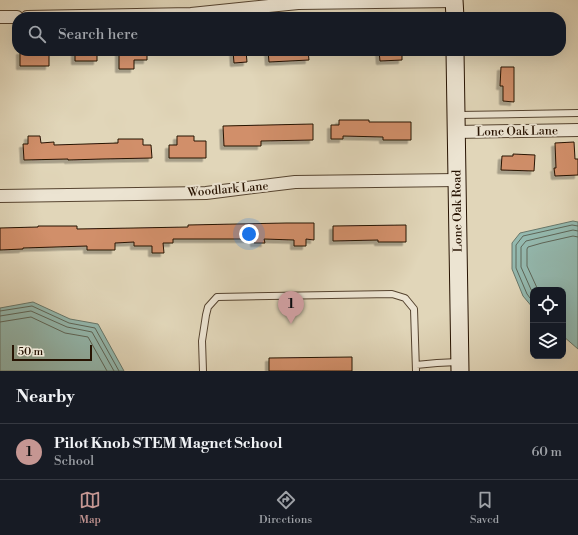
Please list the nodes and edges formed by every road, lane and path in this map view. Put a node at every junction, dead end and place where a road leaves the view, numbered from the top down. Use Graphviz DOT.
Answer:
graph roads {
  1 [pos="298,2"];
  2 [pos="455,6"];
  3 [pos="209,12"];
  4 [pos="0,17"];
  5 [pos="12,17"];
  6 [pos="455,56"];
  7 [pos="578,113"];
  8 [pos="456,115"];
  9 [pos="578,130"];
  10 [pos="456,132"];
  11 [pos="457,180"];
  12 [pos="0,196"];
  13 [pos="460,367"];
  14 [pos="416,368"];
  15 [pos="203,371"];
  1 -- 2 [label="street"];
  1 -- 3 [label="street"];
  4 -- 5 [label="street"];
  6 -- 8 [label="main road, Lone Oak Road"];
  7 -- 8 [label="lane"];
  8 -- 10 [label="main road, Lone Oak Road"];
  9 -- 10 [label="street, Lone Oak Lane"];
  10 -- 11 [label="main road, Lone Oak Road"];
  11 -- 12 [label="street, Woodlark Lane"];
  11 -- 13 [label="main road, Lone Oak Road"];
  13 -- 14 [label="lane"];
  14 -- 15 [label="lane"];
}
